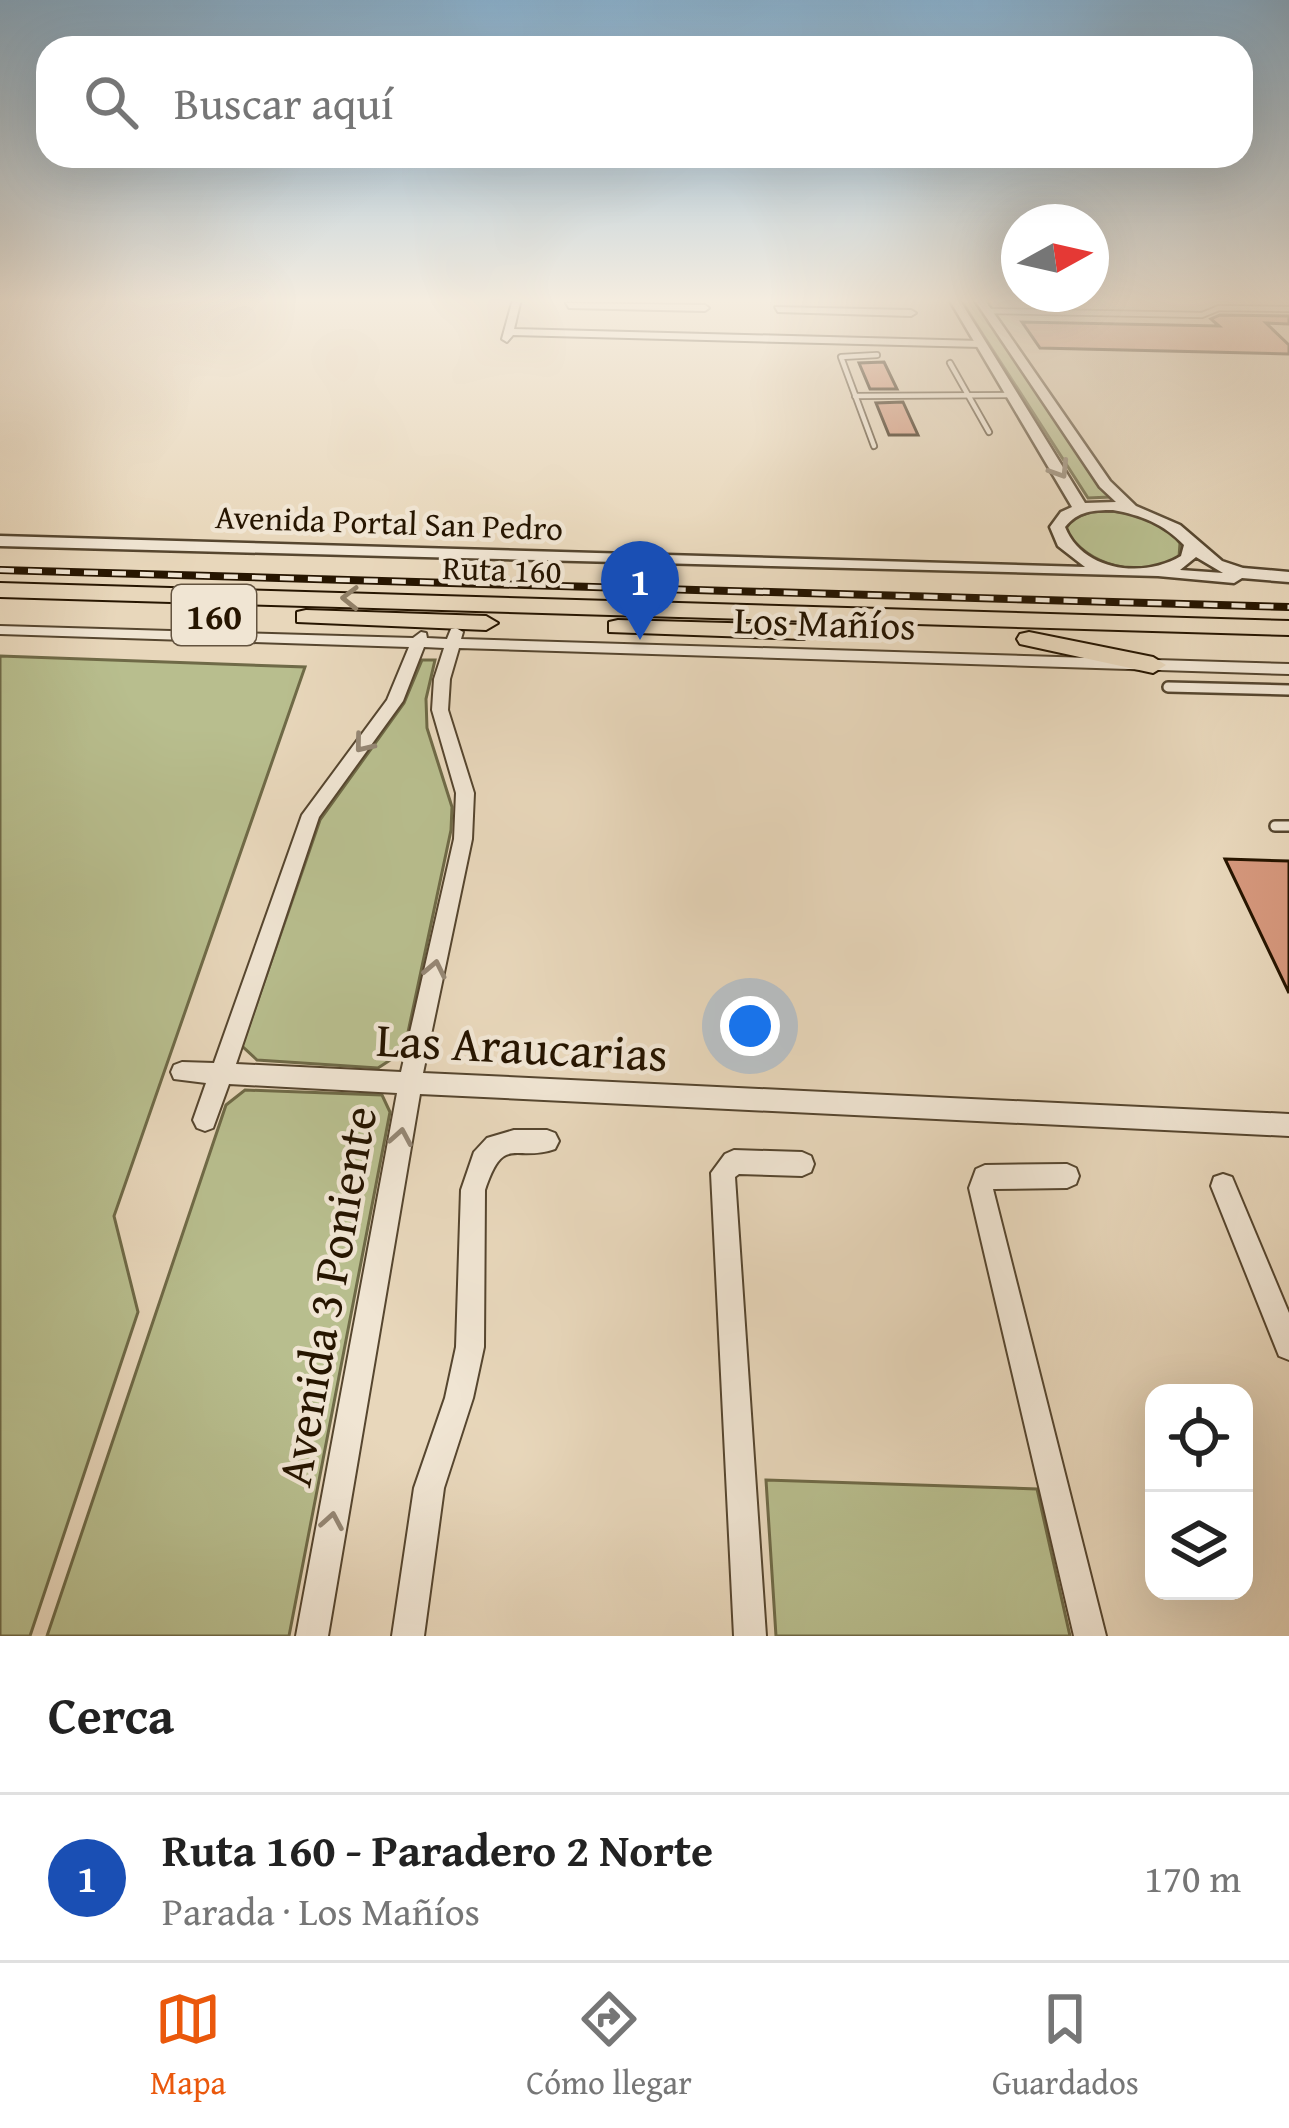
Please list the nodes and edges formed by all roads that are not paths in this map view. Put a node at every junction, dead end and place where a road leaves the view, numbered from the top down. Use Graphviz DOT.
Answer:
graph roads {
  1 [pos="848,375"];
  2 [pos="956,375"];
  3 [pos="1002,375"];
  4 [pos="1031,375"];
  5 [pos="855,395"];
  6 [pos="1014,395"];
  7 [pos="967,396"];
  8 [pos="989,432"];
  9 [pos="874,446"];
  10 [pos="1081,508"];
  11 [pos="1132,510"];
  12 [pos="1060,540"];
  13 [pos="0,541"];
  14 [pos="1190,547"];
  15 [pos="993,569"];
  16 [pos="1133,572"];
  17 [pos="1157,572"];
  18 [pos="1264,576"];
  19 [pos="1289,577"];
  20 [pos="0,590"];
  21 [pos="0,608"];
  22 [pos="453,622"];
  23 [pos="1289,628"];
  24 [pos="0,629"];
  25 [pos="423,632"];
  26 [pos="1029,639"];
  27 [pos="1289,647"];
  28 [pos="1289,669"];
  29 [pos="1160,676"];
  30 [pos="1289,690"];
  31 [pos="1275,826"];
  32 [pos="1289,826"];
  33 [pos="182,1072"];
  34 [pos="219,1074"];
  35 [pos="410,1083"];
  36 [pos="205,1120"];
  37 [pos="1289,1125"];
  38 [pos="547,1141"];
  39 [pos="802,1164"];
  40 [pos="1067,1176"];
  41 [pos="1223,1186"];
  42 [pos="1289,1346"];
  43 [pos="312,1636"];
  44 [pos="408,1636"];
  45 [pos="750,1636"];
  46 [pos="1090,1636"];
  1 -- 5 [label="lane"];
  2 -- 7 [label="lane"];
  3 -- 6 [label="street"];
  4 -- 11 [label="street"];
  5 -- 7 [label="lane"];
  5 -- 9 [label="lane"];
  6 -- 7 [label="lane"];
  6 -- 10 [label="street, one-way"];
  7 -- 8 [label="lane"];
  10 -- 11 [label="street"];
  10 -- 12 [label="street"];
  11 -- 14 [label="street"];
  12 -- 15 [label="street, Avenida Portal San Pedro"];
  12 -- 16 [label="street"];
  13 -- 15 [label="street, Avenida Portal San Pedro"];
  14 -- 17 [label="street"];
  14 -- 18 [label="street"];
  15 -- 16 [label="street, Avenida Portal San Pedro"];
  16 -- 17 [label="street, Avenida Portal San Pedro"];
  17 -- 18 [label="street, Avenida Portal San Pedro"];
  18 -- 19 [label="street, Avenida Portal San Pedro"];
  22 -- 20 [label="highway, Ruta 160 / 160, one-way"];
  21 -- 25 [label="highway, Ruta 160 / 160"];
  22 -- 23 [label="highway, Ruta 160 / 160"];
  22 -- 25 [label="highway, Ruta 160 / 160"];
  22 -- 26 [label="highway, Ruta 160 / 160"];
  22 -- 29 [label="street, Los Mañíos"];
  35 -- 22 [label="street, Avenida 3 Poniente, one-way"];
  24 -- 25 [label="street"];
  25 -- 34 [label="street, one-way"];
  26 -- 27 [label="highway, Ruta 160 / 160"];
  26 -- 29 [label="highway"];
  28 -- 29 [label="street, Los Mañíos"];
  29 -- 30 [label="lane"];
  31 -- 32 [label="lane"];
  33 -- 34 [label="street, Las Araucarias"];
  34 -- 35 [label="street, Las Araucarias"];
  34 -- 36 [label="street"];
  35 -- 37 [label="street, Las Araucarias"];
  43 -- 35 [label="street, Avenida 3 Poniente, one-way"];
  38 -- 44 [label="street"];
  39 -- 45 [label="street"];
  40 -- 46 [label="street"];
  41 -- 42 [label="street"];
}
